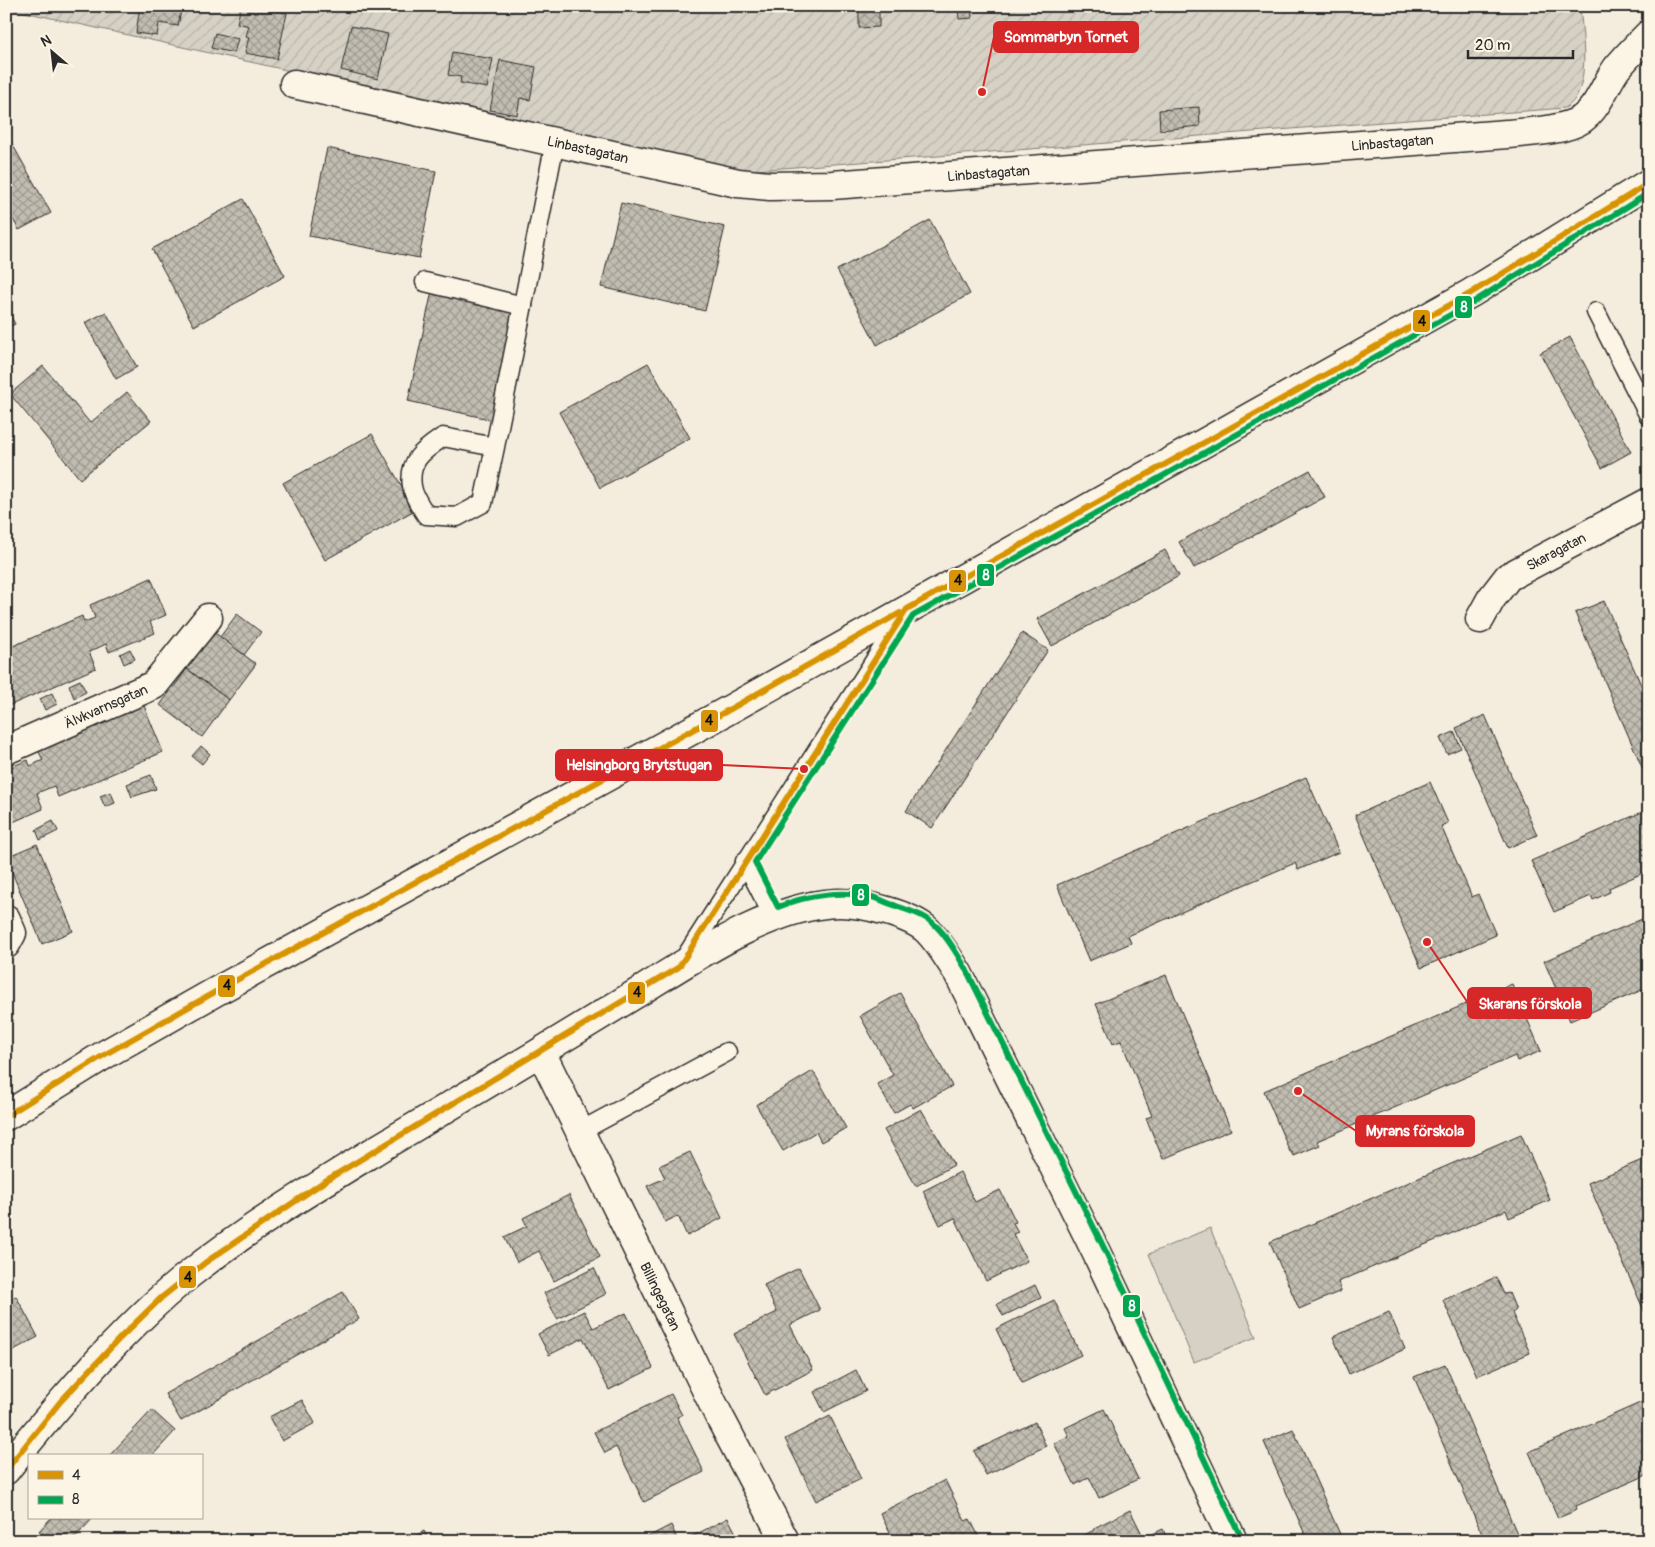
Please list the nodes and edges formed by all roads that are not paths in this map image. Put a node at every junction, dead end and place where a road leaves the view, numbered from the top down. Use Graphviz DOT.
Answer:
graph roads {
  1 [pos="1649,34"];
  2 [pos="294,84"];
  3 [pos="555,142"];
  4 [pos="1649,184"];
  5 [pos="425,282"];
  6 [pos="523,306"];
  7 [pos="1596,312"];
  8 [pos="1649,416"];
  9 [pos="495,447"];
  10 [pos="1649,502"];
  11 [pos="907,609"];
  12 [pos="208,618"];
  13 [pos="1480,619"];
  14 [pos="6,750"];
  15 [pos="745,861"];
  16 [pos="6,918"];
  17 [pos="774,918"];
  18 [pos="6,944"];
  19 [pos="679,967"];
  20 [pos="540,1052"];
  21 [pos="727,1052"];
  22 [pos="6,1116"];
  23 [pos="580,1132"];
  24 [pos="6,1470"];
  25 [pos="785,1541"];
  26 [pos="1233,1541"];
  1 -- 3 [label="street, Linbastagatan"];
  2 -- 3 [label="street, Linbastagatan"];
  3 -- 6 [label="lane"];
  4 -- 11 [label="street"];
  5 -- 6 [label="lane"];
  6 -- 9 [label="lane"];
  7 -- 8 [label="lane"];
  9 -- 9 [label="lane"];
  10 -- 13 [label="street, Skaragatan"];
  11 -- 15 [label="lane"];
  11 -- 22 [label="street"];
  12 -- 14 [label="street, Älvkvarnsgatan"];
  15 -- 17 [label="lane"];
  15 -- 19 [label="lane"];
  16 -- 18 [label="street"];
  17 -- 19 [label="street"];
  17 -- 26 [label="street"];
  19 -- 20 [label="street"];
  20 -- 23 [label="street, Billingegatan"];
  20 -- 24 [label="street"];
  21 -- 23 [label="lane"];
  23 -- 25 [label="street, Billingegatan"];
}
